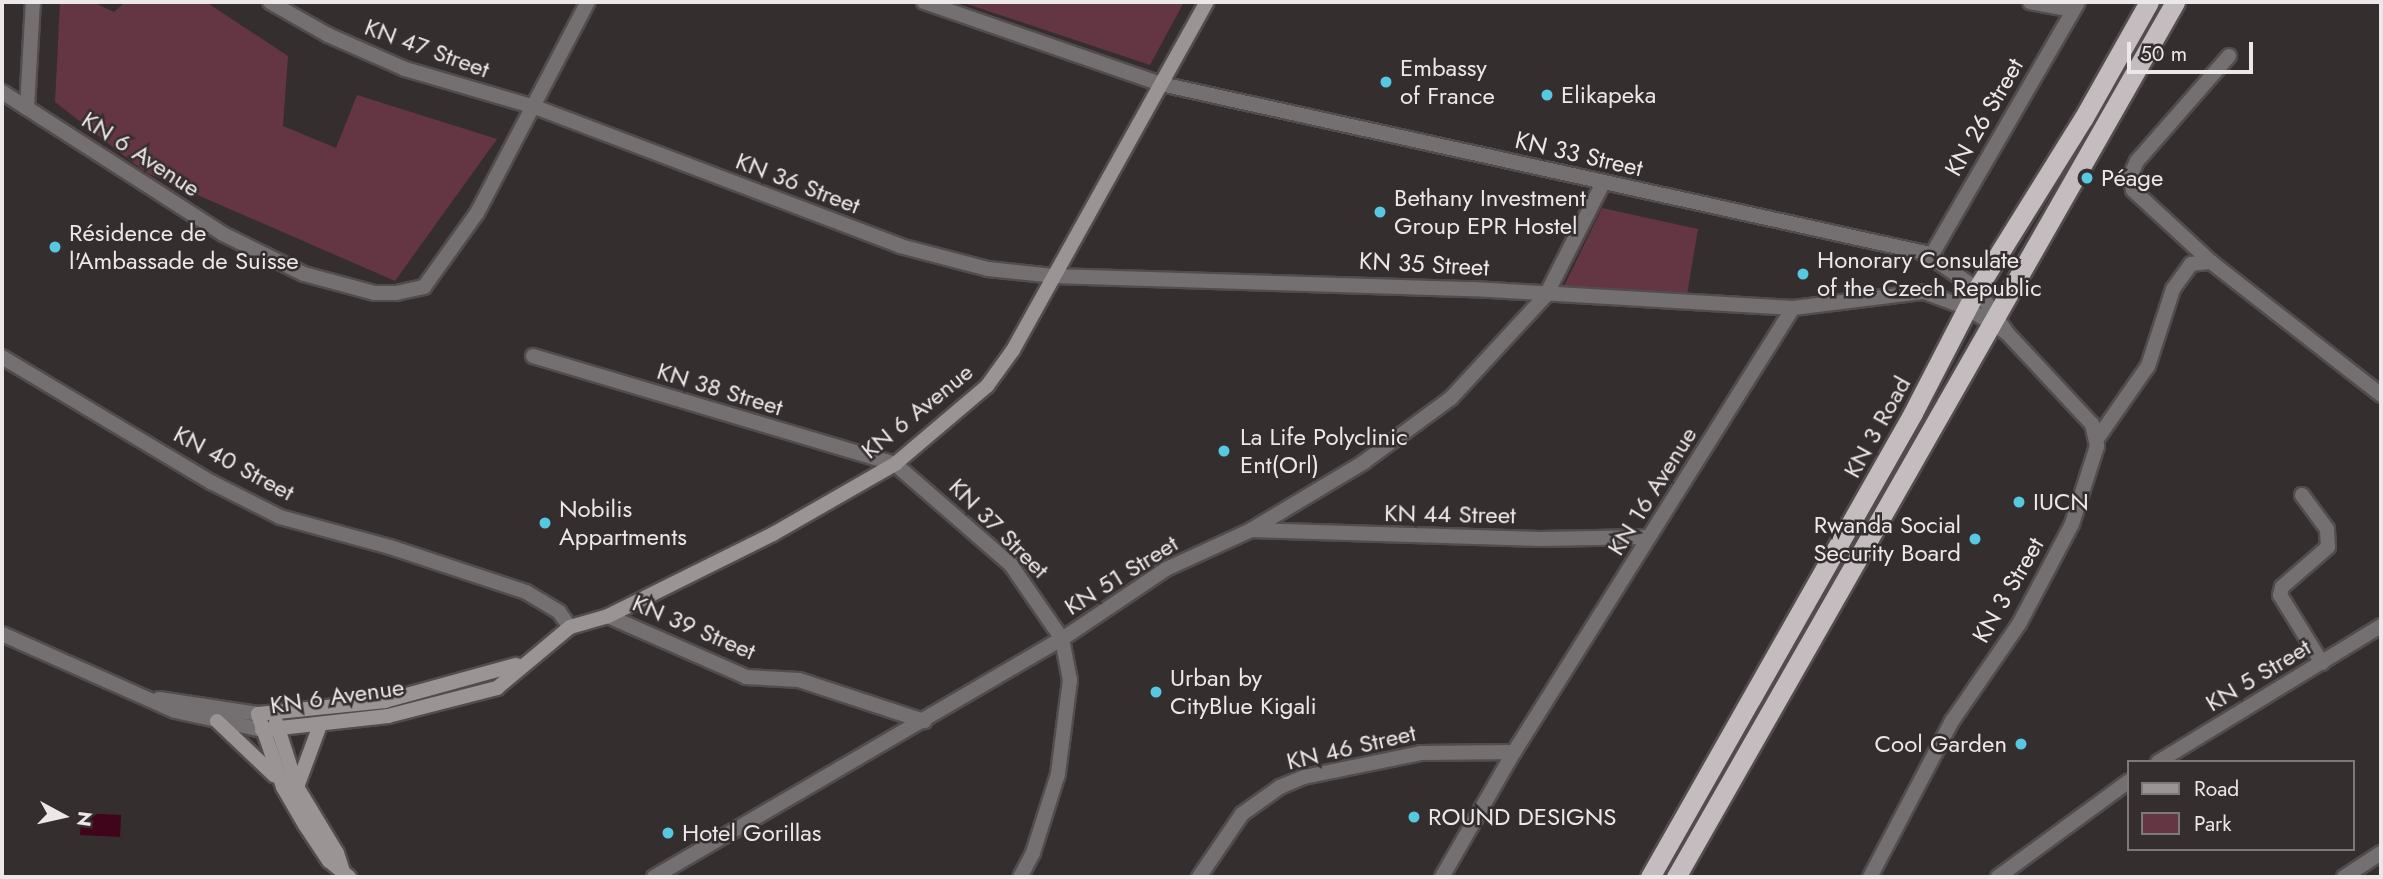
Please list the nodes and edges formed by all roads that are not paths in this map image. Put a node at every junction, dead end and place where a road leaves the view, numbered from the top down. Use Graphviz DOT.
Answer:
graph roads {
  1 [pos="33,2"];
  2 [pos="270,2"];
  3 [pos="588,2"];
  4 [pos="924,2"];
  5 [pos="1207,2"];
  6 [pos="2030,2"];
  7 [pos="2149,2"];
  8 [pos="2175,2"];
  9 [pos="2075,6"];
  10 [pos="2229,56"];
  11 [pos="1161,84"];
  12 [pos="2,92"];
  13 [pos="535,107"];
  14 [pos="27,108"];
  15 [pos="1603,183"];
  16 [pos="1931,256"];
  17 [pos="2211,262"];
  18 [pos="1053,276"];
  19 [pos="1977,289"];
  20 [pos="1546,295"];
  21 [pos="1793,308"];
  22 [pos="1967,308"];
  23 [pos="1999,325"];
  24 [pos="533,356"];
  25 [pos="2,357"];
  26 [pos="2381,395"];
  27 [pos="2097,439"];
  28 [pos="895,464"];
  29 [pos="2302,495"];
  30 [pos="1251,530"];
  31 [pos="1649,537"];
  32 [pos="608,615"];
  33 [pos="2381,626"];
  34 [pos="570,627"];
  35 [pos="2,634"];
  36 [pos="1062,639"];
  37 [pos="525,661"];
  38 [pos="2322,663"];
  39 [pos="147,698"];
  40 [pos="265,714"];
  41 [pos="217,720"];
  42 [pos="923,721"];
  43 [pos="320,724"];
  44 [pos="262,730"];
  45 [pos="279,730"];
  46 [pos="1514,752"];
  47 [pos="2161,760"];
  48 [pos="2128,782"];
  49 [pos="290,787"];
  50 [pos="2381,853"];
  51 [pos="346,875"];
  52 [pos="654,877"];
  53 [pos="1020,877"];
  54 [pos="1199,877"];
  55 [pos="1442,877"];
  56 [pos="1650,877"];
  57 [pos="1676,877"];
  58 [pos="1870,877"];
  59 [pos="1998,877"];
  60 [pos="2344,877"];
  1 -- 14 [label="street"];
  2 -- 13 [label="street, KN 47 Street"];
  3 -- 13 [label="street, KN 6 Avenue"];
  4 -- 11 [label="street, KN 33 Street"];
  5 -- 11 [label="main road, KN 6 Avenue"];
  6 -- 9 [label="street"];
  7 -- 19 [label="highway, KN 3 Road"];
  8 -- 23 [label="highway, KN 3 Road"];
  9 -- 16 [label="street, KN 26 Street"];
  10 -- 17 [label="street"];
  11 -- 15 [label="street, KN 33 Street"];
  11 -- 18 [label="main road, KN 6 Avenue"];
  12 -- 14 [label="street, KN 6 Avenue"];
  13 -- 14 [label="street, KN 6 Avenue"];
  13 -- 18 [label="street, KN 36 Street"];
  15 -- 16 [label="street, KN 33 Street"];
  15 -- 20 [label="street, KN 51 Street"];
  16 -- 19 [label="street, KN 33 Street"];
  17 -- 26 [label="street"];
  17 -- 27 [label="street, KN 3 Street"];
  18 -- 20 [label="street, KN 35 Street"];
  18 -- 28 [label="main road, KN 6 Avenue"];
  19 -- 22 [label="highway, KN 3 Road"];
  19 -- 23 [label="street"];
  20 -- 21 [label="street, KN 35 Street"];
  20 -- 30 [label="street, KN 51 Street"];
  21 -- 22 [label="street"];
  21 -- 31 [label="street, KN 16 Avenue"];
  22 -- 23 [label="street"];
  22 -- 56 [label="highway, KN 3 Road"];
  23 -- 27 [label="street"];
  23 -- 57 [label="highway, KN 3 Road"];
  24 -- 28 [label="street, KN 38 Street"];
  25 -- 34 [label="street, KN 40 Street"];
  27 -- 58 [label="street, KN 3 Street"];
  28 -- 32 [label="main road, KN 6 Avenue"];
  28 -- 36 [label="street, KN 37 Street"];
  29 -- 38 [label="street"];
  30 -- 31 [label="street, KN 44 Street"];
  30 -- 36 [label="street, KN 51 Street"];
  31 -- 46 [label="street, KN 16 Avenue"];
  32 -- 34 [label="main road, KN 6 Avenue"];
  32 -- 42 [label="street, KN 39 Street"];
  33 -- 38 [label="street, KN 5 Street"];
  34 -- 37 [label="main road, KN 6 Avenue"];
  35 -- 39 [label="street, KN 6 Avenue"];
  36 -- 42 [label="street, KN 51 Street"];
  36 -- 53 [label="street, KN 37 Street"];
  37 -- 40 [label="main road, KN 6 Avenue"];
  37 -- 43 [label="main road, KN 6 Avenue"];
  38 -- 47 [label="street, KN 5 Street"];
  39 -- 40 [label="street, KN 6 Avenue"];
  39 -- 41 [label="street, KN 6 Avenue"];
  40 -- 44 [label="main road"];
  40 -- 45 [label="main road"];
  41 -- 44 [label="street, KN 6 Avenue"];
  41 -- 49 [label="main road"];
  42 -- 52 [label="street, KN 51 Street"];
  43 -- 45 [label="main road, KN 6 Avenue"];
  43 -- 49 [label="main road"];
  44 -- 45 [label="main road, KN 6 Avenue"];
  44 -- 49 [label="main road"];
  45 -- 49 [label="main road"];
  46 -- 54 [label="street, KN 46 Street"];
  46 -- 55 [label="street, KN 16 Avenue"];
  48 -- 59 [label="street"];
  49 -- 51 [label="main road"];
  50 -- 60 [label="street"];
}
